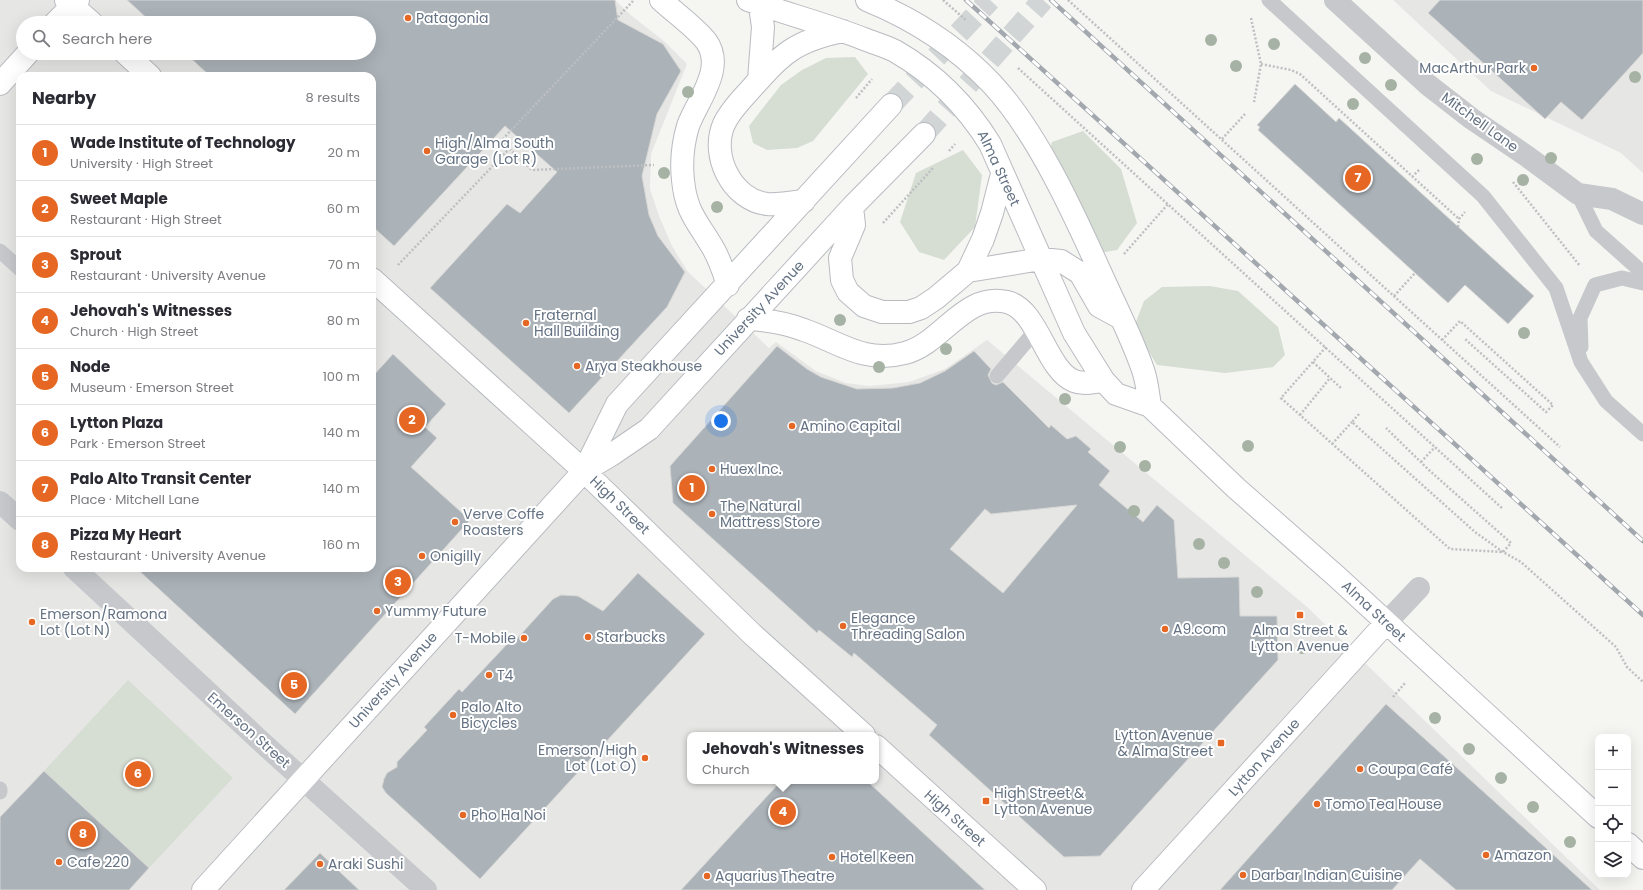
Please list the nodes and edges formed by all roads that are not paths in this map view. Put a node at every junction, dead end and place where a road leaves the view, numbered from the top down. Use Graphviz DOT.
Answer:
graph roads {
  1 [pos="661,0"];
  2 [pos="867,0"];
  3 [pos="1269,0"];
  4 [pos="1335,0"];
  5 [pos="72,2"];
  6 [pos="756,2"];
  7 [pos="61,16"];
  8 [pos="85,16"];
  9 [pos="843,31"];
  10 [pos="22,60"];
  11 [pos="133,60"];
  12 [pos="146,72"];
  13 [pos="759,80"];
  14 [pos="0,84"];
  15 [pos="891,105"];
  16 [pos="924,134"];
  17 [pos="1002,174"];
  18 [pos="1578,194"];
  19 [pos="804,200"];
  20 [pos="852,207"];
  21 [pos="1643,214"];
  22 [pos="0,251"];
  23 [pos="1041,259"];
  24 [pos="16,265"];
  25 [pos="968,271"];
  26 [pos="1643,273"];
  27 [pos="376,281"];
  28 [pos="1643,283"];
  29 [pos="728,285"];
  30 [pos="1121,318"];
  31 [pos="748,319"];
  32 [pos="1036,330"];
  33 [pos="1582,362"];
  34 [pos="997,376"];
  35 [pos="1104,381"];
  36 [pos="1150,406"];
  37 [pos="1643,434"];
  38 [pos="584,471"];
  39 [pos="0,502"];
  40 [pos="16,516"];
  41 [pos="78,572"];
  42 [pos="1419,588"];
  43 [pos="1386,623"];
  44 [pos="861,732"];
  45 [pos="879,749"];
  46 [pos="304,779"];
  47 [pos="1595,814"];
  48 [pos="1631,847"];
  49 [pos="1643,858"];
  50 [pos="203,890"];
  51 [pos="426,890"];
  52 [pos="1035,890"];
  53 [pos="1143,890"];
  1 -- 29 [label="main road"];
  2 -- 30 [label="main road"];
  3 -- 33 [label="lane"];
  4 -- 18 [label="street, Mitchell Lane"];
  5 -- 7 [label="main road"];
  5 -- 8 [label="main road"];
  6 -- 9 [label="main road, Alma Street"];
  6 -- 13 [label="main road"];
  9 -- 13 [label="main road"];
  9 -- 17 [label="main road, Alma Street"];
  10 -- 14 [label="main road"];
  11 -- 12 [label="main road"];
  13 -- 19 [label="main road"];
  15 -- 19 [label="main road, University Avenue"];
  16 -- 20 [label="main road, University Avenue"];
  17 -- 23 [label="main road, Alma Street"];
  17 -- 25 [label="main road"];
  18 -- 21 [label="street, Mitchell Lane"];
  18 -- 26 [label="lane"];
  19 -- 29 [label="main road, University Avenue"];
  20 -- 25 [label="main road"];
  20 -- 31 [label="main road, University Avenue"];
  22 -- 24 [label="lane"];
  23 -- 25 [label="main road"];
  23 -- 30 [label="main road"];
  23 -- 35 [label="main road, Alma Street"];
  27 -- 38 [label="main road, High Street"];
  28 -- 33 [label="lane"];
  29 -- 38 [label="main road, University Avenue"];
  30 -- 36 [label="main road"];
  31 -- 32 [label="main road"];
  31 -- 38 [label="main road, University Avenue"];
  32 -- 34 [label="lane"];
  32 -- 35 [label="main road"];
  33 -- 37 [label="lane"];
  35 -- 36 [label="main road, Alma Street"];
  36 -- 43 [label="main road, Alma Street"];
  38 -- 44 [label="main road, High Street"];
  38 -- 46 [label="main road, University Avenue"];
  39 -- 40 [label="street"];
  41 -- 46 [label="street, Emerson Street"];
  42 -- 43 [label="street"];
  43 -- 47 [label="main road, Alma Street"];
  43 -- 53 [label="main road, Lytton Avenue"];
  45 -- 52 [label="main road, High Street"];
  46 -- 50 [label="main road, University Avenue"];
  46 -- 51 [label="street, Emerson Street"];
  48 -- 49 [label="main road"];
}
